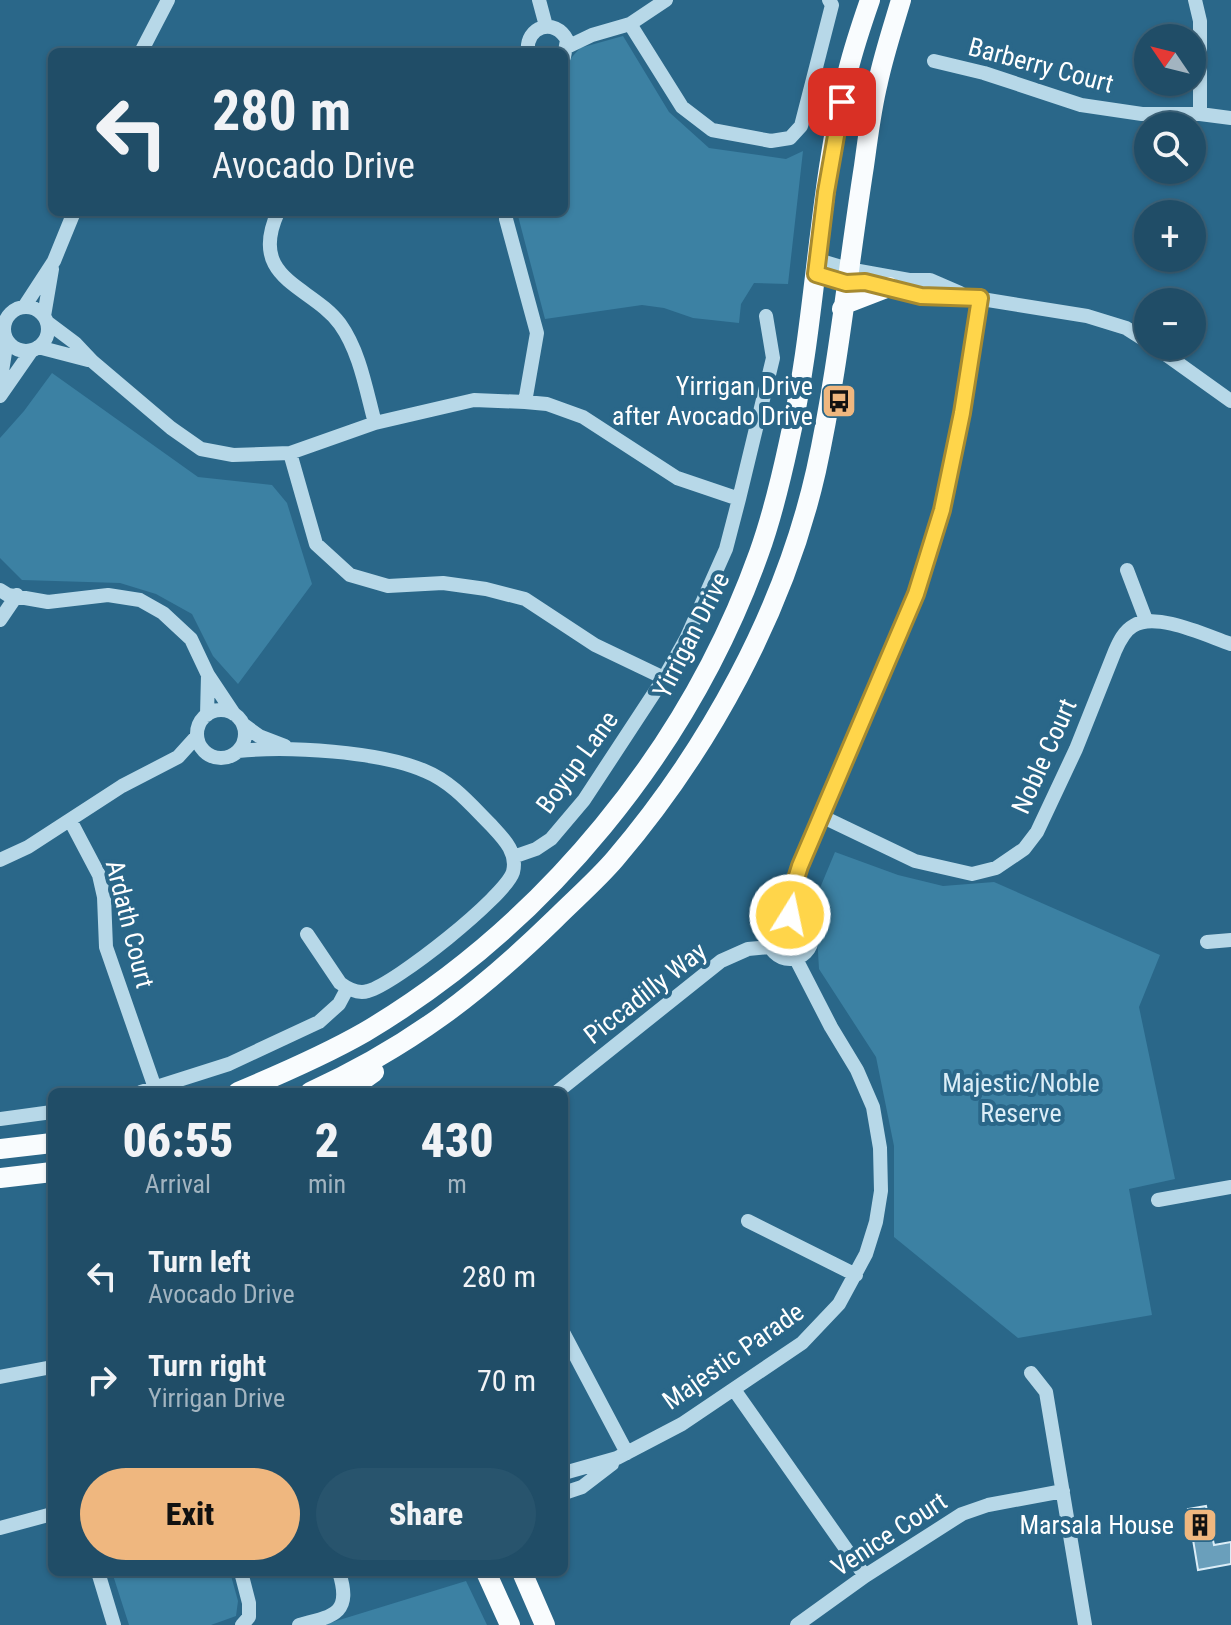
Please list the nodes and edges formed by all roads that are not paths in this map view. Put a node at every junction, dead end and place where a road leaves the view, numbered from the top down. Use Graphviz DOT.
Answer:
graph roads {
  1 [pos="539,0"];
  2 [pos="666,0"];
  3 [pos="870,0"];
  4 [pos="901,0"];
  5 [pos="1195,0"];
  6 [pos="161,2"];
  7 [pos="830,3"];
  8 [pos="630,24"];
  9 [pos="546,26"];
  10 [pos="143,48"];
  11 [pos="528,48"];
  12 [pos="565,48"];
  13 [pos="568,51"];
  14 [pos="934,61"];
  15 [pos="1200,112"];
  16 [pos="1134,113"];
  17 [pos="1206,115"];
  18 [pos="1231,118"];
  19 [pos="72,216"];
  20 [pos="276,216"];
  21 [pos="506,216"];
  22 [pos="54,261"];
  23 [pos="817,267"];
  24 [pos="847,276"];
  25 [pos="889,287"];
  26 [pos="963,296"];
  27 [pos="980,298"];
  28 [pos="0,303"];
  29 [pos="20,308"];
  30 [pos="842,309"];
  31 [pos="766,316"];
  32 [pos="46,319"];
  33 [pos="3,331"];
  34 [pos="1134,333"];
  35 [pos="35,349"];
  36 [pos="1174,360"];
  37 [pos="92,361"];
  38 [pos="0,384"];
  39 [pos="0,396"];
  40 [pos="1231,401"];
  41 [pos="525,402"];
  42 [pos="375,423"];
  43 [pos="290,453"];
  44 [pos="739,499"];
  45 [pos="1127,570"];
  46 [pos="0,590"];
  47 [pos="17,595"];
  48 [pos="0,620"];
  49 [pos="1146,620"];
  50 [pos="1231,644"];
  51 [pos="208,675"];
  52 [pos="664,678"];
  53 [pos="207,715"];
  54 [pos="239,720"];
  55 [pos="197,736"];
  56 [pos="293,749"];
  57 [pos="238,751"];
  58 [pos="211,756"];
  59 [pos="160,768"];
  60 [pos="821,816"];
  61 [pos="70,820"];
  62 [pos="513,857"];
  63 [pos="0,860"];
  64 [pos="790,915"];
  65 [pos="307,934"];
  66 [pos="1231,940"];
  67 [pos="1207,942"];
  68 [pos="769,947"];
  69 [pos="796,959"];
  70 [pos="347,989"];
  71 [pos="471,997"];
  72 [pos="288,1078"];
  73 [pos="147,1088"];
  74 [pos="154,1088"];
  75 [pos="252,1088"];
  76 [pos="316,1088"];
  77 [pos="352,1088"];
  78 [pos="562,1088"];
  79 [pos="48,1113"];
  80 [pos="0,1119"];
  81 [pos="48,1143"];
  82 [pos="0,1149"];
  83 [pos="48,1172"];
  84 [pos="0,1178"];
  85 [pos="1231,1187"];
  86 [pos="1158,1200"];
  87 [pos="748,1221"];
  88 [pos="856,1275"];
  89 [pos="568,1342"];
  90 [pos="48,1372"];
  91 [pos="1031,1373"];
  92 [pos="0,1377"];
  93 [pos="735,1391"];
  94 [pos="622,1456"];
  95 [pos="568,1472"];
  96 [pos="1063,1491"];
  97 [pos="568,1492"];
  98 [pos="48,1515"];
  99 [pos="0,1528"];
  100 [pos="99,1576"];
  101 [pos="242,1576"];
  102 [pos="340,1576"];
  103 [pos="488,1576"];
  104 [pos="524,1576"];
  105 [pos="865,1576"];
  106 [pos="245,1621"];
  107 [pos="114,1625"];
  108 [pos="263,1625"];
  109 [pos="299,1625"];
  110 [pos="510,1625"];
  111 [pos="545,1625"];
  112 [pos="797,1625"];
  113 [pos="1085,1625"];
  1 -- 9 [label="street"];
  2 -- 8 [label="street"];
  3 -- 23 [label="main road, Yirrigan Drive"];
  4 -- 24 [label="main road"];
  5 -- 15 [label="street"];
  6 -- 10 [label="street"];
  7 -- 8 [label="street"];
  8 -- 13 [label="street"];
  9 -- 11 [label="street"];
  9 -- 12 [label="street"];
  14 -- 16 [label="street, Barberry Court"];
  17 -- 18 [label="street, Barberry Court"];
  19 -- 22 [label="street"];
  20 -- 42 [label="street"];
  21 -- 41 [label="street"];
  22 -- 29 [label="street"];
  22 -- 32 [label="street"];
  23 -- 24 [label="street"];
  23 -- 72 [label="main road, Yirrigan Drive"];
  24 -- 25 [label="street"];
  24 -- 26 [label="street"];
  24 -- 30 [label="main road"];
  25 -- 26 [label="street"];
  25 -- 30 [label="main road"];
  26 -- 27 [label="street"];
  27 -- 34 [label="street"];
  27 -- 60 [label="street"];
  28 -- 29 [label="street"];
  29 -- 32 [label="street"];
  29 -- 33 [label="street"];
  30 -- 71 [label="main road"];
  31 -- 44 [label="street, Boyup Lane"];
  32 -- 35 [label="street"];
  32 -- 37 [label="street"];
  33 -- 35 [label="street"];
  33 -- 38 [label="street"];
  35 -- 37 [label="street"];
  35 -- 39 [label="street"];
  36 -- 40 [label="street"];
  37 -- 43 [label="street"];
  41 -- 42 [label="street"];
  41 -- 44 [label="street"];
  42 -- 43 [label="street"];
  43 -- 52 [label="street"];
  44 -- 52 [label="street, Boyup Lane"];
  45 -- 49 [label="street"];
  46 -- 47 [label="street"];
  47 -- 48 [label="street"];
  47 -- 51 [label="street"];
  49 -- 50 [label="street"];
  49 -- 60 [label="street, Noble Court"];
  51 -- 53 [label="street"];
  51 -- 54 [label="street"];
  52 -- 62 [label="street, Boyup Lane"];
  53 -- 54 [label="street"];
  53 -- 55 [label="street"];
  54 -- 56 [label="street"];
  54 -- 57 [label="street"];
  55 -- 58 [label="street"];
  55 -- 59 [label="street"];
  56 -- 57 [label="street"];
  56 -- 62 [label="street"];
  57 -- 58 [label="street"];
  58 -- 59 [label="street"];
  59 -- 61 [label="street"];
  60 -- 64 [label="street"];
  61 -- 63 [label="street"];
  61 -- 73 [label="street, Ardath Court"];
  62 -- 70 [label="street"];
  64 -- 68 [label="street"];
  64 -- 69 [label="street"];
  65 -- 70 [label="street"];
  66 -- 67 [label="street"];
  68 -- 69 [label="street"];
  68 -- 78 [label="street, Piccadilly Way"];
  69 -- 88 [label="street, Majestic Parade"];
  70 -- 74 [label="street"];
  71 -- 76 [label="main road"];
  71 -- 77 [label="main road"];
  72 -- 75 [label="main road, Yirrigan Drive"];
  79 -- 80 [label="street"];
  81 -- 82 [label="main road"];
  83 -- 84 [label="main road"];
  85 -- 86 [label="street"];
  87 -- 88 [label="street"];
  88 -- 93 [label="street, Majestic Parade"];
  89 -- 94 [label="street"];
  90 -- 92 [label="street"];
  91 -- 96 [label="street"];
  93 -- 94 [label="street, Majestic Parade"];
  93 -- 105 [label="street"];
  94 -- 95 [label="street, Majestic Parade"];
  94 -- 97 [label="street, Majestic Parade"];
  96 -- 105 [label="street, Venice Court"];
  96 -- 113 [label="street"];
  98 -- 99 [label="street"];
  100 -- 107 [label="street"];
  101 -- 106 [label="street"];
  102 -- 109 [label="street"];
  103 -- 110 [label="main road"];
  104 -- 111 [label="main road"];
  105 -- 112 [label="street, Venice Court"];
  106 -- 108 [label="street"];
}
